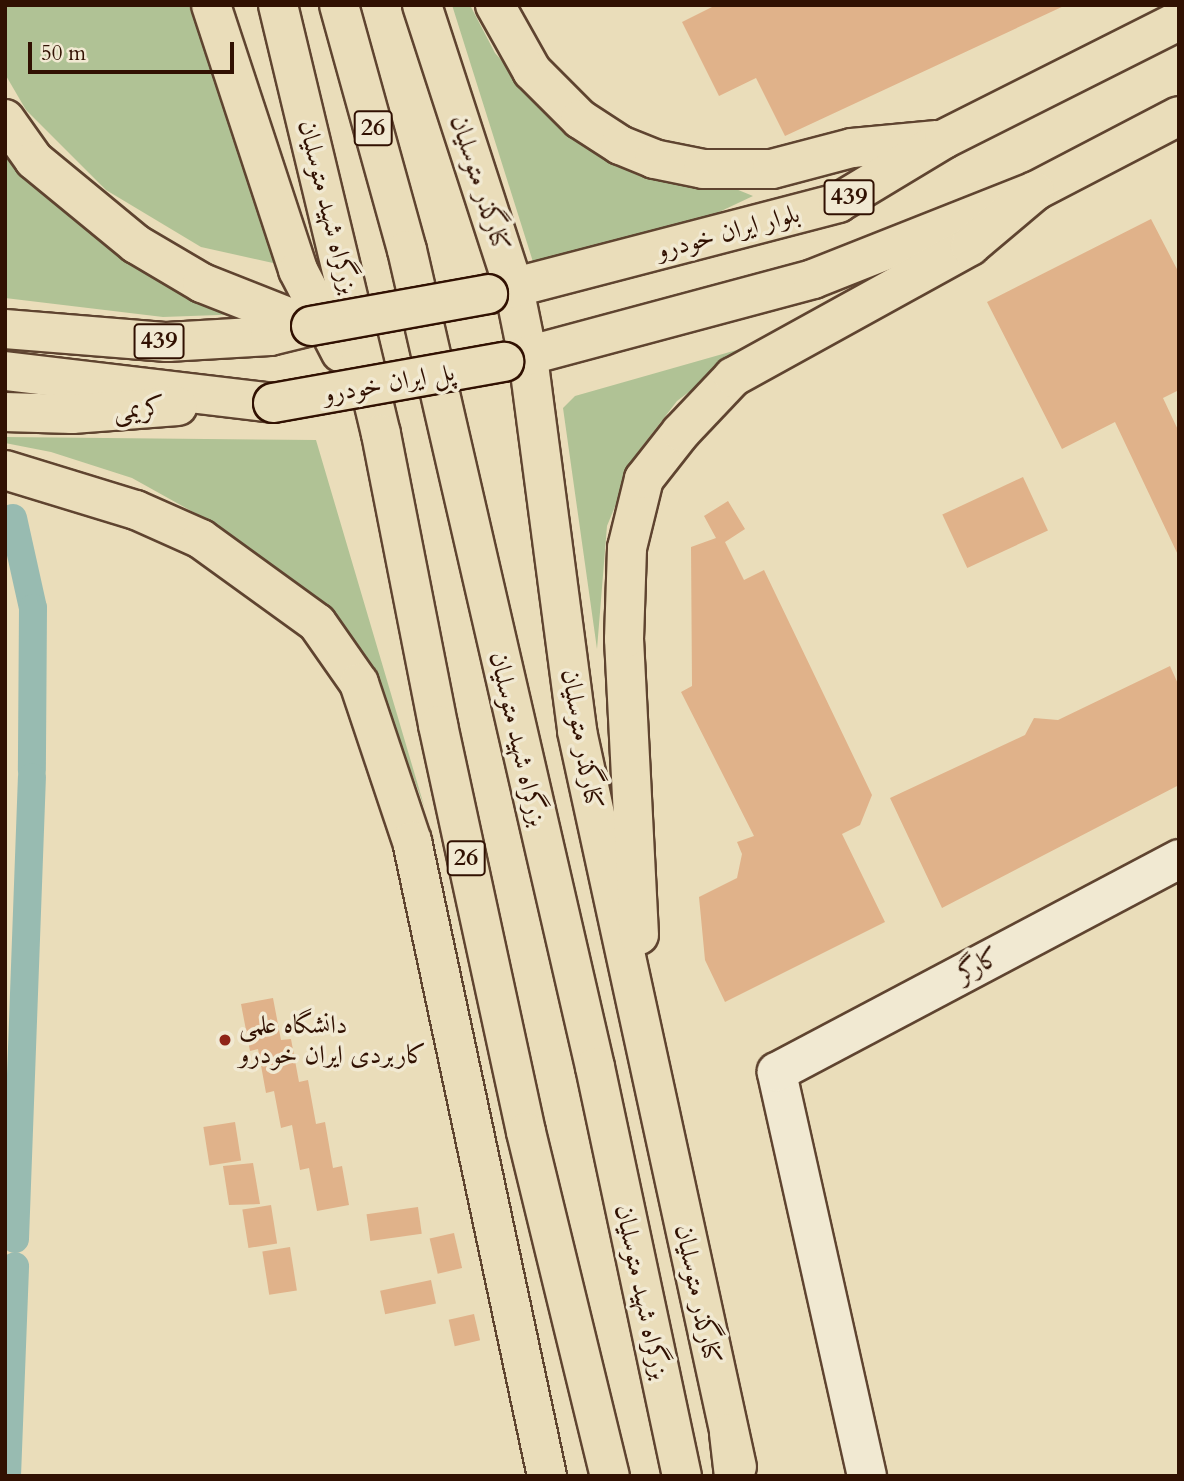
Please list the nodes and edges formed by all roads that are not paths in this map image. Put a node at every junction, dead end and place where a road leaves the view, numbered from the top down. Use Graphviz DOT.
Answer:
graph roads {
  1 [pos="211,5"];
  2 [pos="278,5"];
  3 [pos="339,5"];
  4 [pos="422,5"];
  5 [pos="495,5"];
  6 [pos="1179,21"];
  7 [pos="1179,116"];
  8 [pos="5,119"];
  9 [pos="944,139"];
  10 [pos="1035,191"];
  11 [pos="501,291"];
  12 [pos="311,326"];
  13 [pos="5,329"];
  14 [pos="516,360"];
  15 [pos="5,371"];
  16 [pos="273,403"];
  17 [pos="5,412"];
  18 [pos="382,434"];
  19 [pos="5,470"];
  20 [pos="1179,859"];
  21 [pos="644,1049"];
  22 [pos="547,1476"];
  23 [pos="610,1476"];
  24 [pos="682,1476"];
  25 [pos="736,1476"];
  26 [pos="867,1476"];
  1 -- 18 [label="main road"];
  2 -- 18 [label="main road, بزرگراه شهید متوسلیان / 26"];
  3 -- 24 [label="main road, بزرگراه شهید متوسلیان / 26"];
  4 -- 11 [label="main road, کنارگذر متوسلیان"];
  5 -- 9 [label="main road"];
  6 -- 9 [label="main road, بلوار ایران خودرو / 439"];
  7 -- 10 [label="main road, 439"];
  8 -- 12 [label="main road"];
  9 -- 11 [label="main road, بلوار ایران خودرو / 439"];
  10 -- 14 [label="main road, 439"];
  10 -- 21 [label="main road"];
  11 -- 12 [label="main road, 439, bridge"];
  11 -- 14 [label="main road, کنارگذر متوسلیان"];
  12 -- 13 [label="main road, 439"];
  14 -- 16 [label="main road, پل ایران‌ خودرو / 439, bridge"];
  14 -- 21 [label="main road, کنارگذر متوسلیان"];
  15 -- 16 [label="main road"];
  16 -- 17 [label="main road, کریمی / 439"];
  18 -- 23 [label="main road, بزرگراه شهید متوسلیان / 26"];
  19 -- 22 [label="main road"];
  20 -- 26 [label="lane, کارگر"];
  21 -- 25 [label="main road, کنارگذر متوسلیان"];
}
